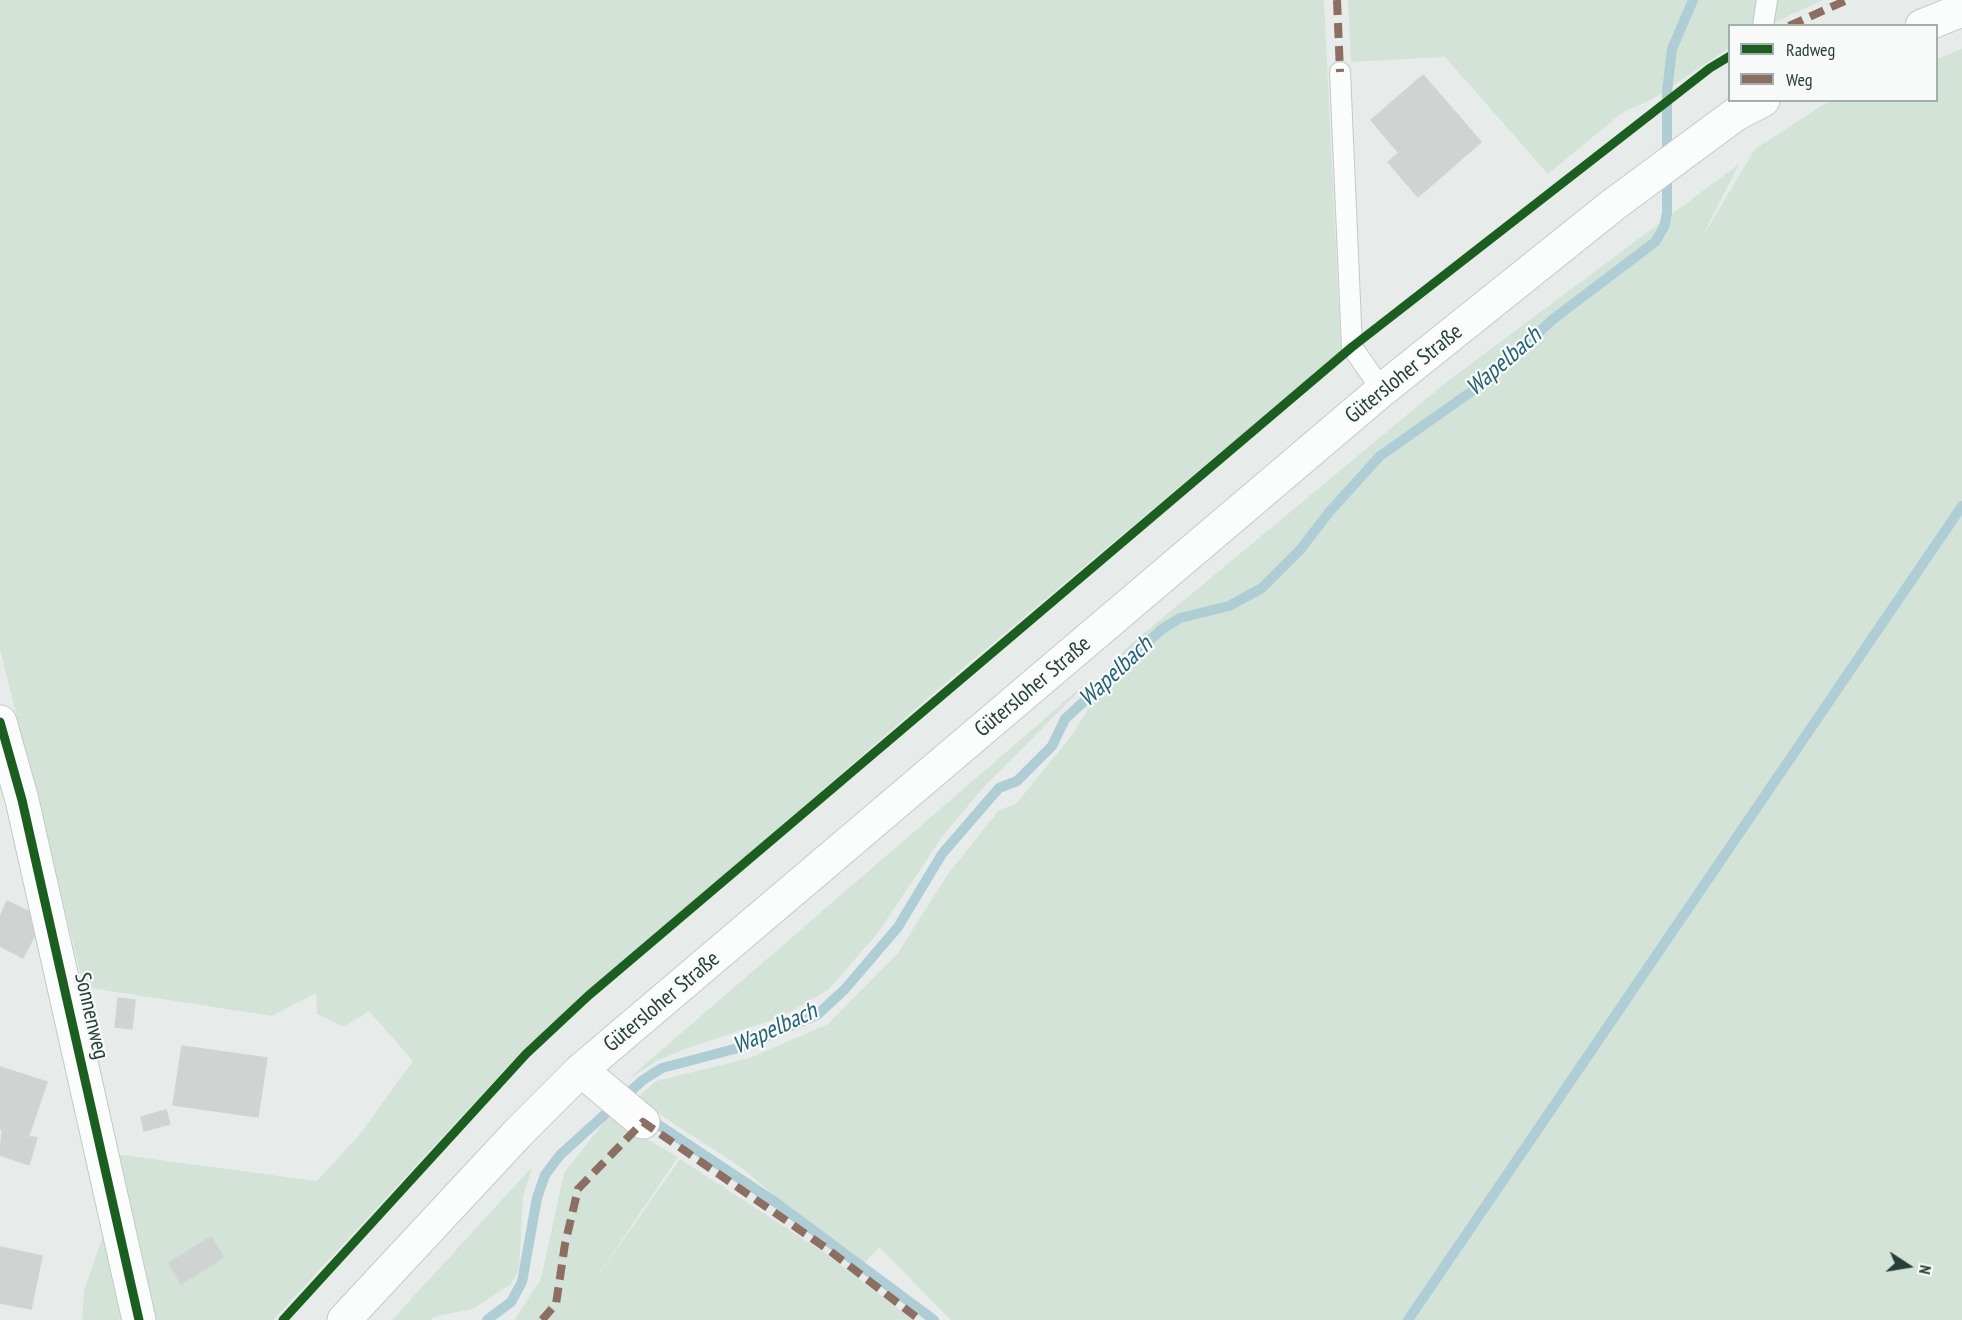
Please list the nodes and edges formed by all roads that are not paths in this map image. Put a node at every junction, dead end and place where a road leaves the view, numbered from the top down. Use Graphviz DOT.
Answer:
graph roads {
  1 [pos="1767,0"];
  2 [pos="1962,10"];
  3 [pos="1763,24"];
  4 [pos="1927,24"];
  5 [pos="1340,72"];
  6 [pos="1749,107"];
  7 [pos="1382,390"];
  8 [pos="0,722"];
  9 [pos="581,1070"];
  10 [pos="643,1122"];
  11 [pos="139,1320"];
  12 [pos="344,1320"];
  1 -- 3 [label="lane"];
  2 -- 4 [label="main road"];
  5 -- 7 [label="lane"];
  6 -- 7 [label="main road, Gütersloher Straße"];
  7 -- 9 [label="main road, Gütersloher Straße"];
  8 -- 11 [label="main road, Sonnenweg"];
  9 -- 10 [label="main road"];
  9 -- 12 [label="main road, Gütersloher Straße"];
}
